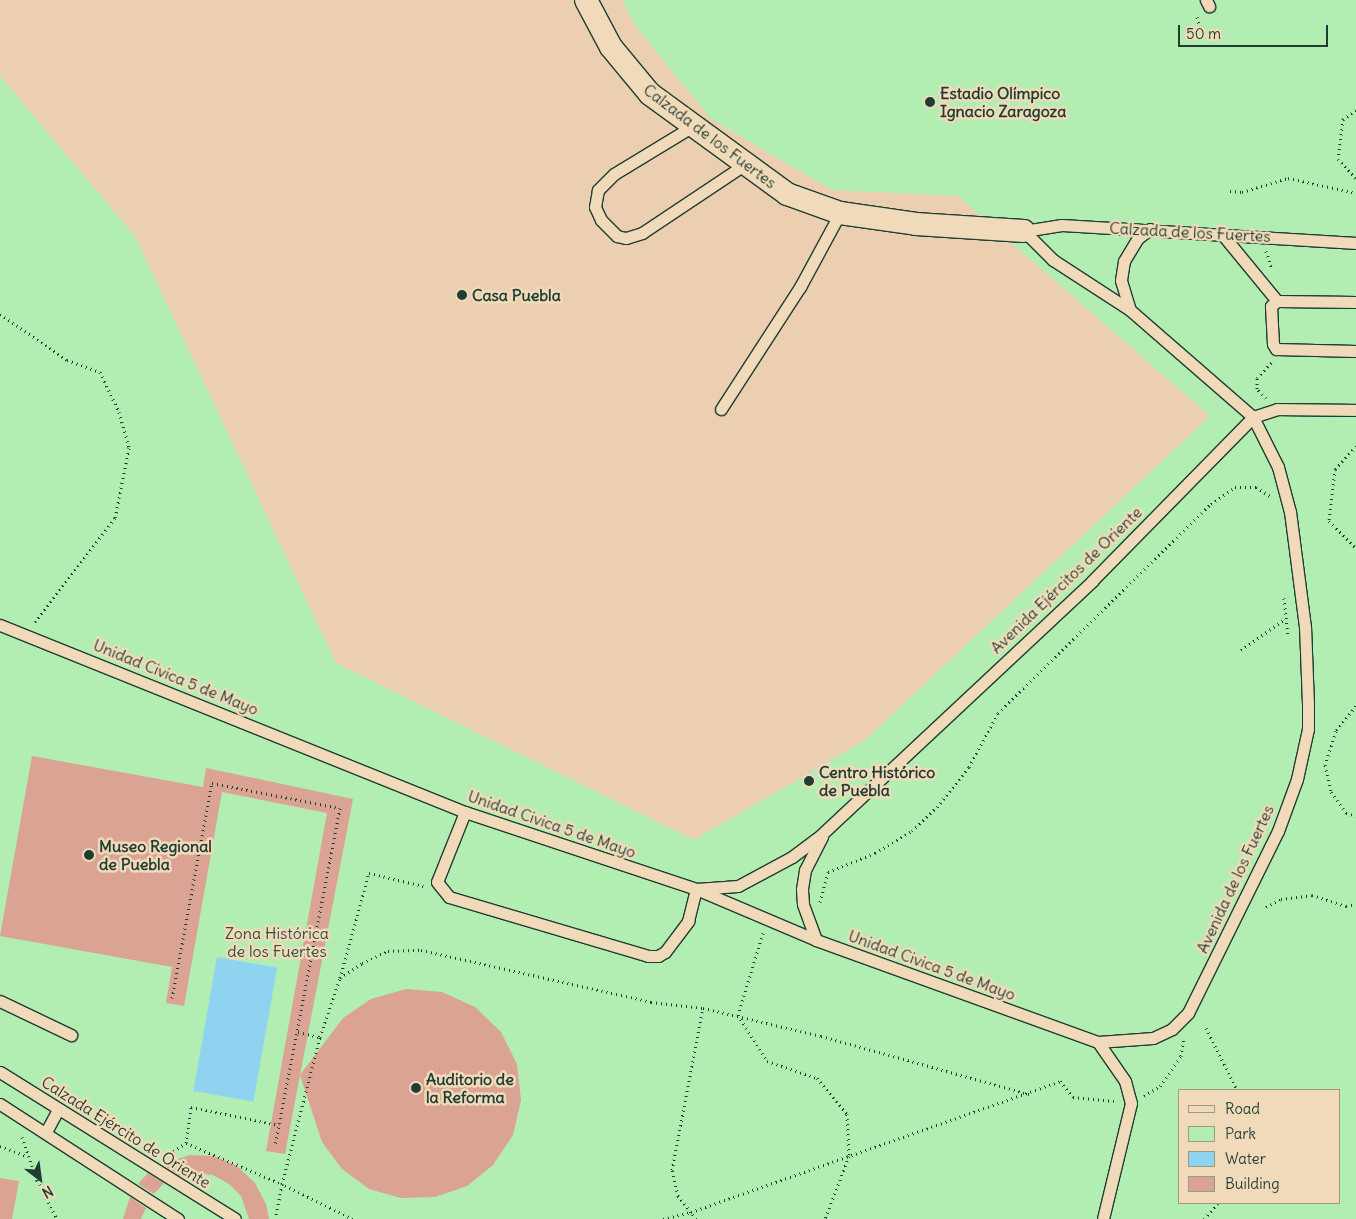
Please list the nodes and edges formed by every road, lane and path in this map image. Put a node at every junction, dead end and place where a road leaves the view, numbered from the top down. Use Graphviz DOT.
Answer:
graph roads {
  1 [pos="586,0"];
  2 [pos="1356,110"];
  3 [pos="693,126"];
  4 [pos="744,165"];
  5 [pos="1356,178"];
  6 [pos="1230,192"];
  7 [pos="1356,194"];
  8 [pos="840,213"];
  9 [pos="1150,229"];
  10 [pos="1024,231"];
  11 [pos="1222,234"];
  12 [pos="1356,244"];
  13 [pos="1277,301"];
  14 [pos="1356,302"];
  15 [pos="1130,310"];
  16 [pos="0,314"];
  17 [pos="1283,351"];
  18 [pos="1356,351"];
  19 [pos="1257,389"];
  20 [pos="721,409"];
  21 [pos="1356,410"];
  22 [pos="1253,418"];
  23 [pos="1356,446"];
  24 [pos="1270,496"];
  25 [pos="1356,548"];
  26 [pos="1286,619"];
  27 [pos="0,625"];
  28 [pos="25,634"];
  29 [pos="1241,650"];
  30 [pos="1356,706"];
  31 [pos="465,812"];
  32 [pos="1356,816"];
  33 [pos="822,834"];
  34 [pos="696,889"];
  35 [pos="442,891"];
  36 [pos="1356,904"];
  37 [pos="820,906"];
  38 [pos="1266,907"];
  39 [pos="768,919"];
  40 [pos="816,940"];
  41 [pos="340,978"];
  42 [pos="172,998"];
  43 [pos="0,1001"];
  44 [pos="702,1008"];
  45 [pos="1188,1013"];
  46 [pos="738,1015"];
  47 [pos="1206,1028"];
  48 [pos="298,1032"];
  49 [pos="71,1035"];
  50 [pos="320,1037"];
  51 [pos="1098,1042"];
  52 [pos="0,1072"];
  53 [pos="1236,1089"];
  54 [pos="1029,1094"];
  55 [pos="1131,1103"];
  56 [pos="0,1104"];
  57 [pos="58,1109"];
  58 [pos="24,1119"];
  59 [pos="279,1125"];
  60 [pos="46,1132"];
  61 [pos="186,1143"];
  62 [pos="0,1146"];
  63 [pos="275,1146"];
  64 [pos="849,1156"];
  65 [pos="29,1157"];
  66 [pos="152,1166"];
  67 [pos="282,1184"];
  68 [pos="1217,1204"];
  69 [pos="691,1212"];
  70 [pos="57,1219"];
  71 [pos="178,1219"];
  72 [pos="235,1219"];
  73 [pos="276,1219"];
  74 [pos="353,1219"];
  75 [pos="663,1219"];
  76 [pos="696,1219"];
  77 [pos="825,1219"];
  78 [pos="1103,1219"];
  79 [pos="1204,1219"];
  1 -- 3 [label="street, Calzada de los Fuertes"];
  2 -- 5 [label="path"];
  3 -- 4 [label="street, Calzada de los Fuertes"];
  3 -- 4 [label="lane"];
  4 -- 8 [label="street, Calzada de los Fuertes"];
  6 -- 7 [label="path"];
  8 -- 10 [label="street, Calzada de los Fuertes"];
  8 -- 20 [label="lane"];
  9 -- 10 [label="lane, Calzada de los Fuertes"];
  9 -- 11 [label="lane, Calzada de los Fuertes"];
  9 -- 15 [label="lane"];
  10 -- 15 [label="lane"];
  11 -- 12 [label="lane, Calzada de los Fuertes"];
  11 -- 13 [label="lane"];
  13 -- 14 [label="lane"];
  13 -- 17 [label="lane"];
  15 -- 22 [label="lane, Avenida de los Fuertes"];
  16 -- 28 [label="path"];
  17 -- 18 [label="lane"];
  17 -- 19 [label="path"];
  21 -- 22 [label="lane, Avenida Ejércitos de Oriente"];
  22 -- 33 [label="lane, Avenida Ejércitos de Oriente"];
  22 -- 45 [label="lane, Avenida de los Fuertes"];
  23 -- 25 [label="path"];
  24 -- 37 [label="path"];
  26 -- 29 [label="path"];
  27 -- 28 [label="lane, Unidad Civica 5 de Mayo"];
  28 -- 31 [label="lane, Unidad Civica 5 de Mayo"];
  30 -- 32 [label="path"];
  31 -- 34 [label="lane, Unidad Civica 5 de Mayo"];
  31 -- 35 [label="lane"];
  33 -- 34 [label="lane, Avenida Ejércitos de Oriente"];
  33 -- 40 [label="lane, Avenida Ejércitos de Oriente"];
  34 -- 35 [label="lane"];
  34 -- 39 [label="lane, Unidad Civica 5 de Mayo"];
  35 -- 41 [label="path"];
  36 -- 38 [label="path"];
  39 -- 40 [label="lane, Unidad Civica 5 de Mayo"];
  39 -- 46 [label="path"];
  40 -- 51 [label="lane, Unidad Civica 5 de Mayo"];
  41 -- 44 [label="path"];
  41 -- 50 [label="path"];
  42 -- 48 [label="path"];
  43 -- 49 [label="lane"];
  44 -- 46 [label="path"];
  44 -- 69 [label="path"];
  45 -- 51 [label="lane, Unidad Civica 5 de Mayo"];
  45 -- 55 [label="path"];
  46 -- 54 [label="path"];
  46 -- 64 [label="path"];
  47 -- 53 [label="path"];
  48 -- 50 [label="path"];
  48 -- 59 [label="path"];
  50 -- 67 [label="path"];
  51 -- 55 [label="lane"];
  52 -- 57 [label="lane, Calzada Ejército de Oriente"];
  54 -- 55 [label="path"];
  54 -- 64 [label="path"];
  55 -- 78 [label="lane"];
  56 -- 58 [label="lane"];
  57 -- 60 [label="lane"];
  57 -- 66 [label="lane, Calzada Ejército de Oriente"];
  58 -- 60 [label="lane"];
  58 -- 65 [label="path"];
  59 -- 61 [label="path"];
  59 -- 63 [label="path"];
  60 -- 71 [label="lane"];
  61 -- 66 [label="path"];
  61 -- 67 [label="path"];
  62 -- 65 [label="path"];
  64 -- 69 [label="path"];
  64 -- 77 [label="path"];
  65 -- 70 [label="path"];
  66 -- 72 [label="lane, Calzada Ejército de Oriente"];
  67 -- 73 [label="path"];
  67 -- 74 [label="path"];
  68 -- 79 [label="path"];
  69 -- 75 [label="path"];
  69 -- 76 [label="path"];
}
